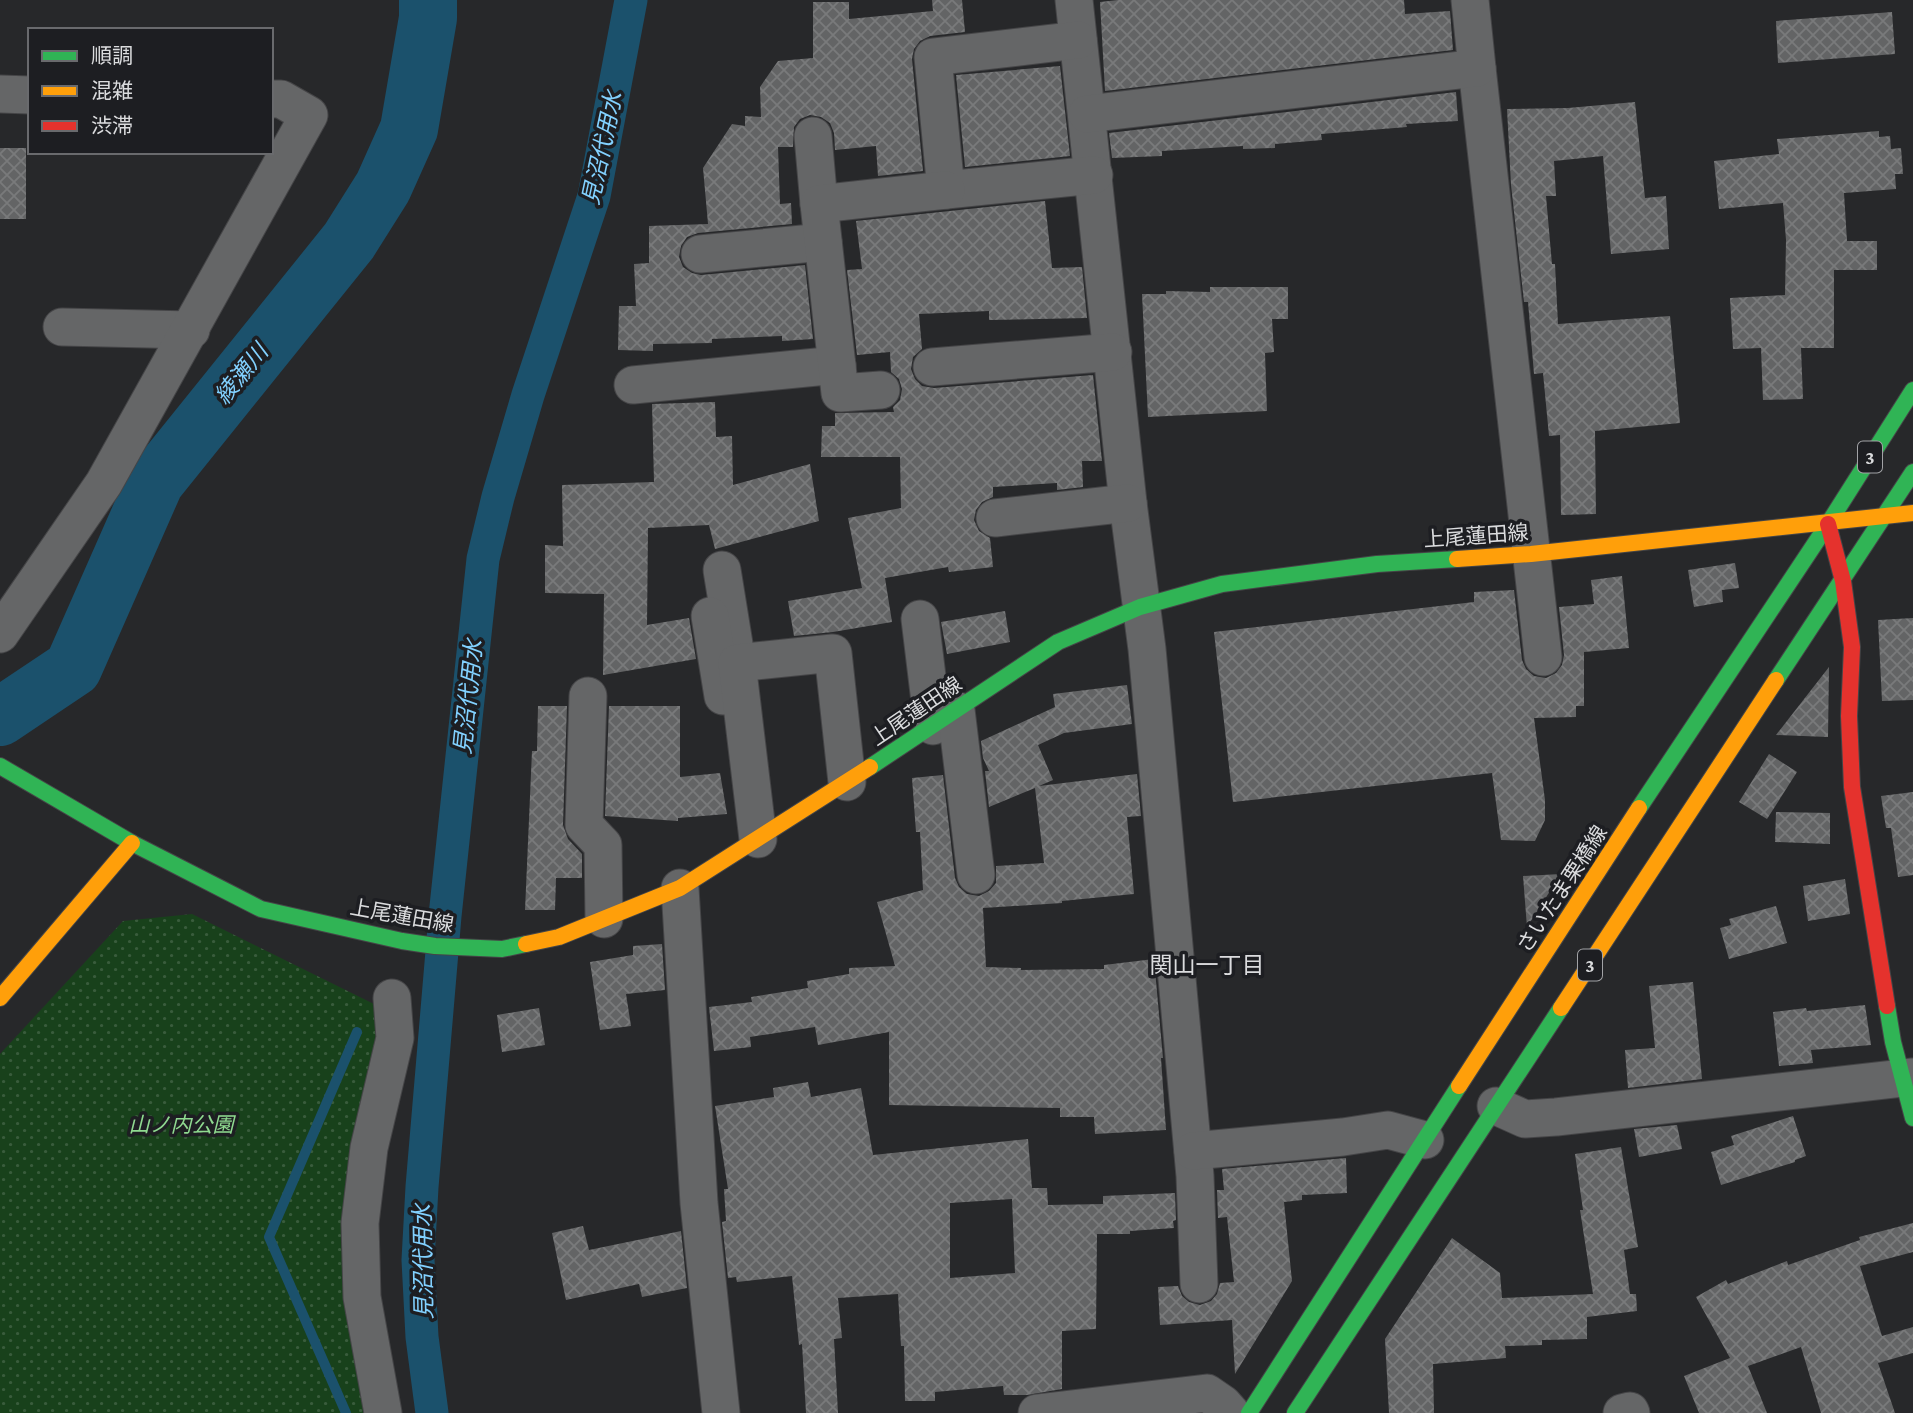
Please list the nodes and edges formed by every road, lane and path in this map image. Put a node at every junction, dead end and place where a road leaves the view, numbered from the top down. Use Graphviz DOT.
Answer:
graph roads {
  1 [pos="1074,0"];
  2 [pos="1470,0"];
  3 [pos="1078,40"];
  4 [pos="1477,68"];
  5 [pos="0,94"];
  6 [pos="28,95"];
  7 [pos="273,99"];
  8 [pos="1087,114"];
  9 [pos="813,136"];
  10 [pos="1094,175"];
  11 [pos="946,190"];
  12 [pos="819,204"];
  13 [pos="823,243"];
  14 [pos="700,254"];
  15 [pos="62,327"];
  16 [pos="191,330"];
  17 [pos="1112,352"];
  18 [pos="837,365"];
  19 [pos="932,367"];
  20 [pos="633,385"];
  21 [pos="881,390"];
  22 [pos="1913,390"];
  23 [pos="1913,472"];
  24 [pos="1128,503"];
  25 [pos="1913,513"];
  26 [pos="1885,516"];
  27 [pos="995,518"];
  28 [pos="1828,524"];
  29 [pos="1531,554"];
  30 [pos="722,570"];
  31 [pos="1843,582"];
  32 [pos="1140,607"];
  33 [pos="710,616"];
  34 [pos="920,619"];
  35 [pos="0,635"];
  36 [pos="1543,657"];
  37 [pos="737,663"];
  38 [pos="588,696"];
  39 [pos="944,718"];
  40 [pos="0,766"];
  41 [pos="848,782"];
  42 [pos="132,843"];
  43 [pos="749,844"];
  44 [pos="976,875"];
  45 [pos="680,888"];
  46 [pos="604,919"];
  47 [pos="0,998"];
  48 [pos="392,998"];
  49 [pos="1907,1078"];
  50 [pos="1496,1106"];
  51 [pos="1913,1118"];
  52 [pos="1426,1140"];
  53 [pos="1193,1151"];
  54 [pos="1199,1284"];
  55 [pos="383,1413"];
  56 [pos="721,1413"];
  57 [pos="1037,1413"];
  58 [pos="1231,1413"];
  59 [pos="1249,1413"];
  60 [pos="1295,1413"];
  61 [pos="1622,1413"];
  62 [pos="1630,1413"];
  1 -- 3 [label="street"];
  2 -- 4 [label="street"];
  3 -- 8 [label="street"];
  3 -- 11 [label="street"];
  4 -- 8 [label="street"];
  4 -- 29 [label="street"];
  5 -- 6 [label="street"];
  7 -- 16 [label="street"];
  8 -- 10 [label="street"];
  9 -- 12 [label="street"];
  10 -- 11 [label="street"];
  10 -- 17 [label="street"];
  11 -- 12 [label="street"];
  12 -- 13 [label="street"];
  13 -- 14 [label="street"];
  13 -- 18 [label="street"];
  15 -- 16 [label="street"];
  16 -- 35 [label="street"];
  17 -- 19 [label="street"];
  17 -- 24 [label="street"];
  18 -- 20 [label="street"];
  18 -- 21 [label="street"];
  22 -- 28 [label="main road, さいたま栗橋線 / 3"];
  23 -- 26 [label="main road, 3"];
  24 -- 27 [label="street"];
  24 -- 32 [label="street"];
  25 -- 26 [label="main road, 上尾蓮田線"];
  26 -- 28 [label="main road, 上尾蓮田線"];
  26 -- 31 [label="main road, 3"];
  28 -- 29 [label="main road, 上尾蓮田線"];
  28 -- 31 [label="main road"];
  28 -- 52 [label="main road, さいたま栗橋線 / 3"];
  29 -- 32 [label="main road, 上尾蓮田線"];
  29 -- 36 [label="street"];
  30 -- 37 [label="street"];
  31 -- 49 [label="main road"];
  31 -- 50 [label="main road, 3"];
  32 -- 39 [label="main road, 上尾蓮田線"];
  32 -- 53 [label="street"];
  33 -- 43 [label="street"];
  34 -- 39 [label="street"];
  37 -- 41 [label="street"];
  37 -- 43 [label="street"];
  38 -- 46 [label="street"];
  39 -- 41 [label="main road, 上尾蓮田線"];
  39 -- 44 [label="street"];
  40 -- 42 [label="main road, 上尾蓮田線"];
  41 -- 43 [label="main road, 上尾蓮田線"];
  42 -- 46 [label="main road, 上尾蓮田線"];
  42 -- 47 [label="main road"];
  43 -- 45 [label="main road, 上尾蓮田線"];
  45 -- 46 [label="main road, 上尾蓮田線"];
  45 -- 56 [label="street"];
  48 -- 55 [label="street"];
  49 -- 50 [label="street"];
  49 -- 51 [label="main road"];
  50 -- 60 [label="main road, 3"];
  52 -- 53 [label="street"];
  52 -- 59 [label="main road, さいたま栗橋線 / 3"];
  53 -- 54 [label="street"];
  57 -- 58 [label="street"];
  61 -- 62 [label="street"];
}
